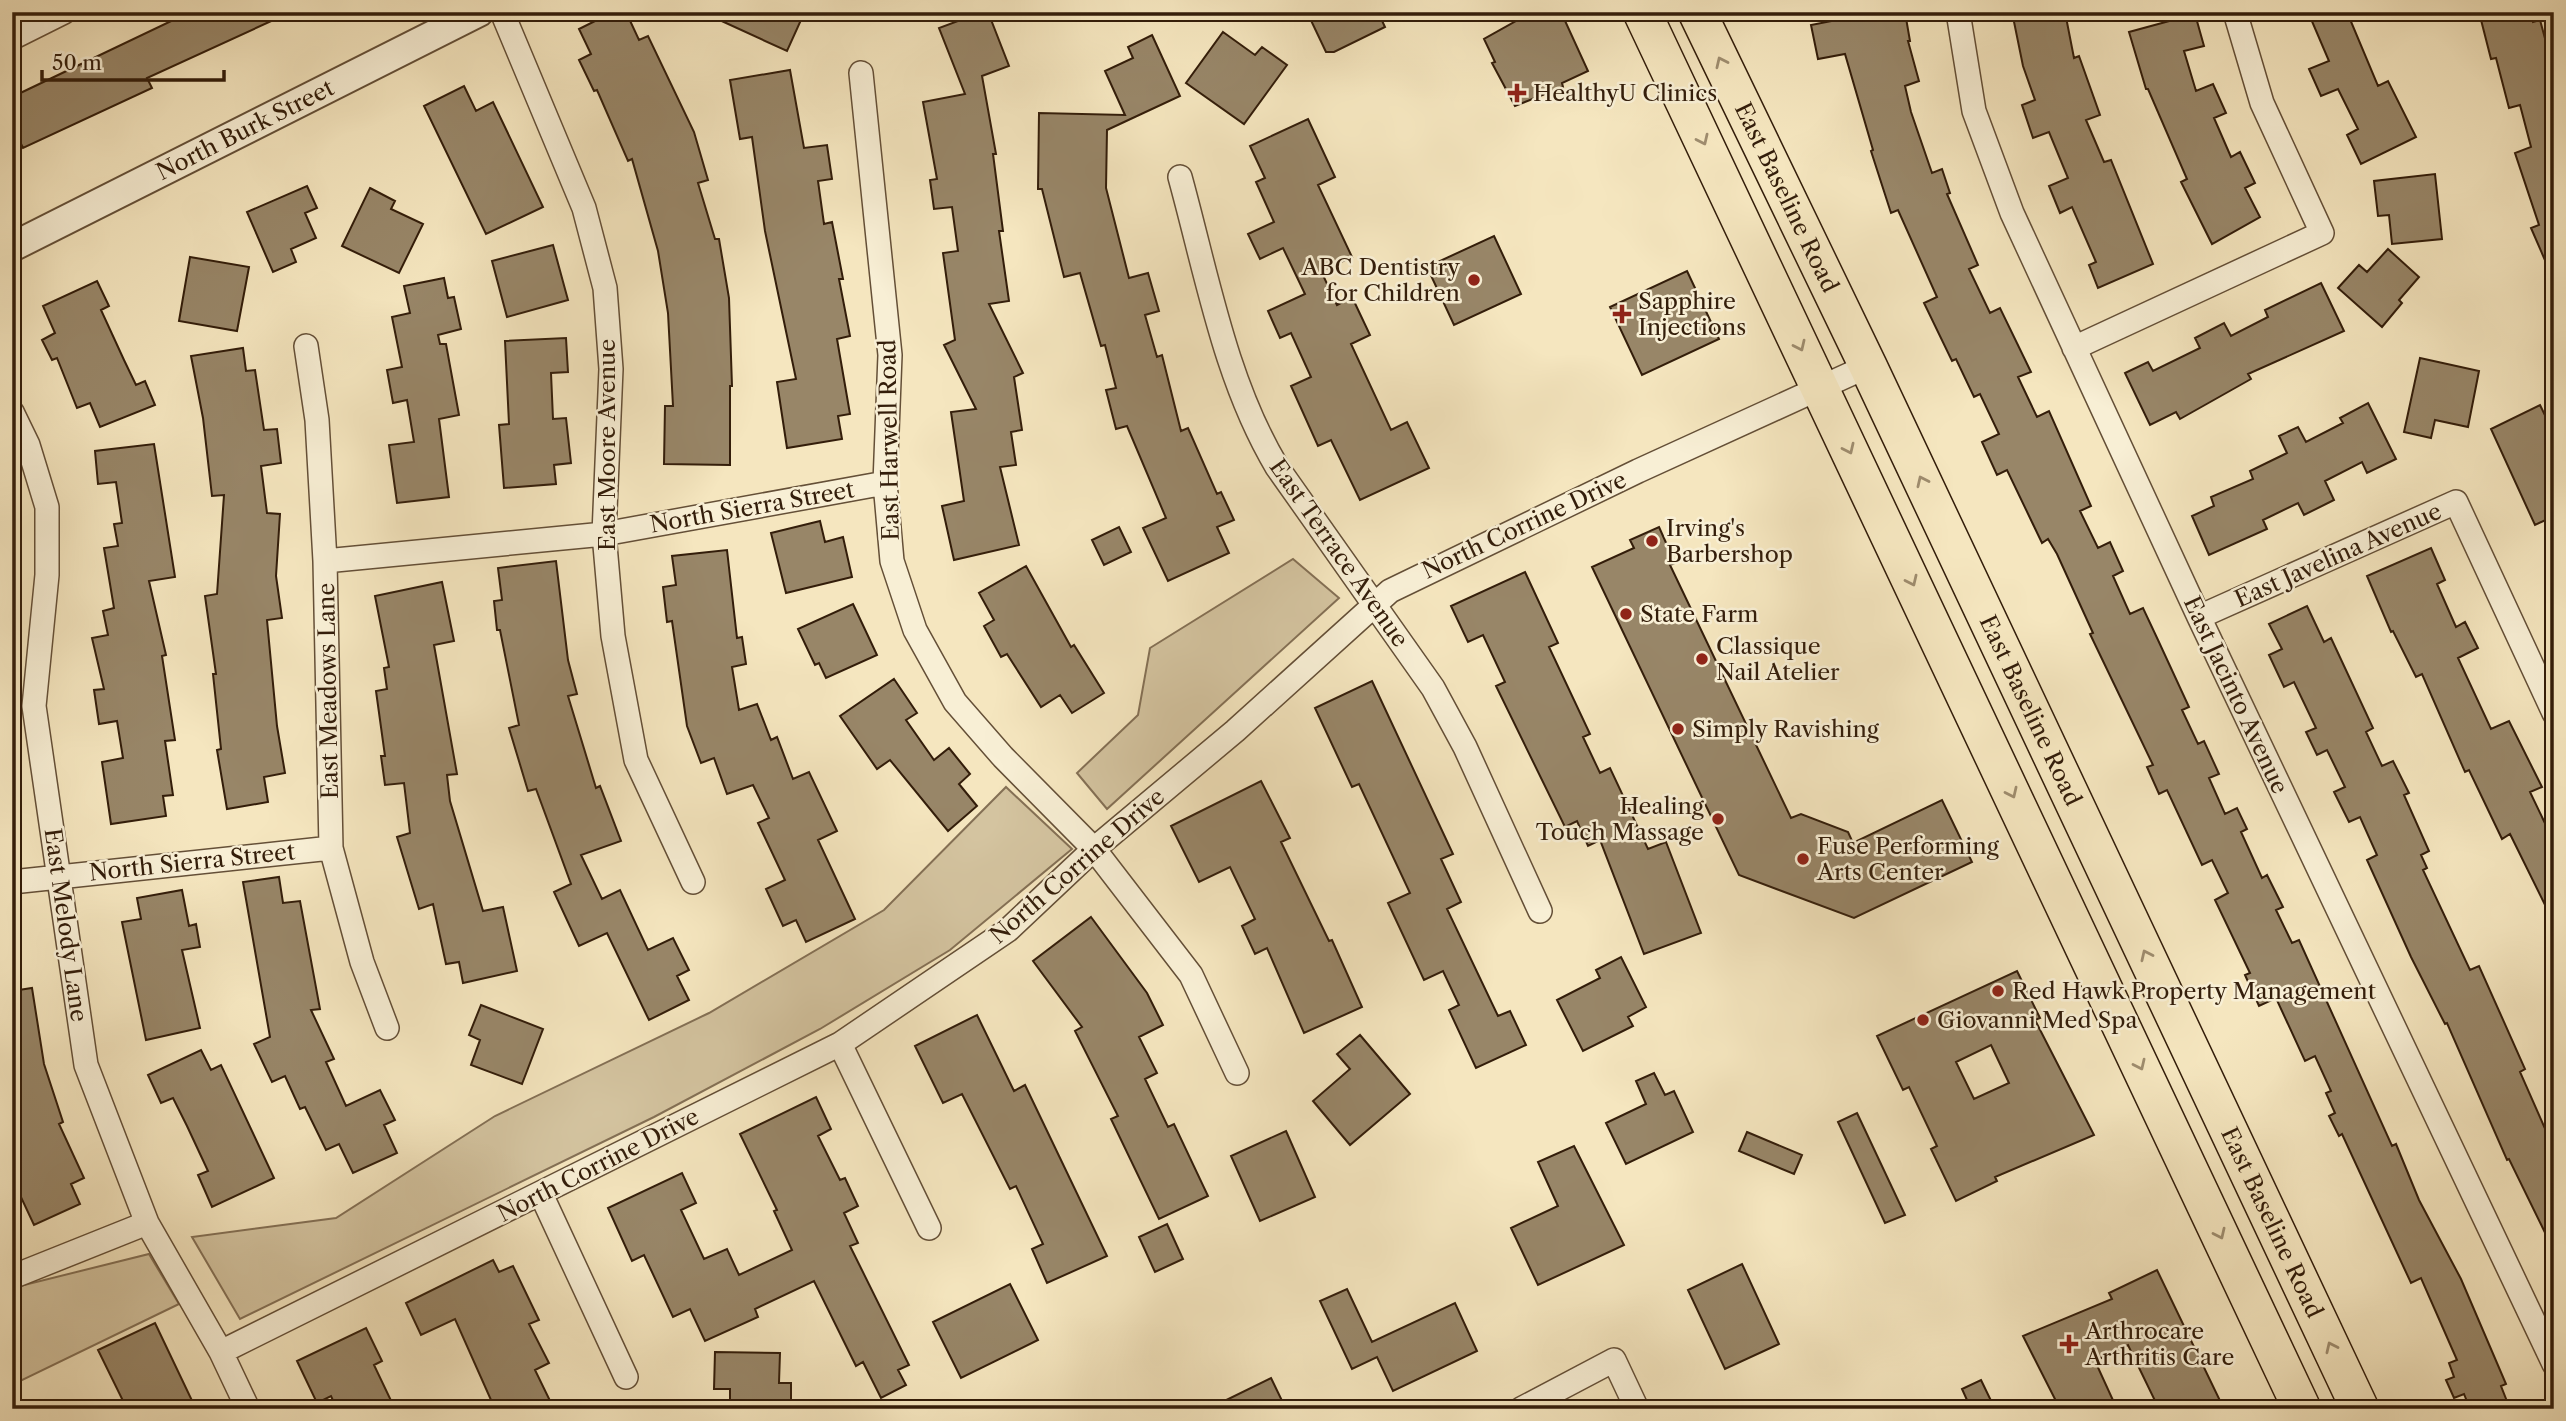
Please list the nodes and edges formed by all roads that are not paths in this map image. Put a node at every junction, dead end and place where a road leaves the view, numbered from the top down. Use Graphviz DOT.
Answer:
graph roads {
  1 [pos="64,12"];
  2 [pos="479,12"];
  3 [pos="502,12"];
  4 [pos="1642,12"];
  5 [pos="1697,12"];
  6 [pos="1958,12"];
  7 [pos="2235,12"];
  8 [pos="12,38"];
  9 [pos="861,73"];
  10 [pos="1180,177"];
  11 [pos="12,247"];
  12 [pos="306,346"];
  13 [pos="2074,348"];
  14 [pos="1868,366"];
  15 [pos="1820,388"];
  16 [pos="12,412"];
  17 [pos="885,483"];
  18 [pos="604,534"];
  19 [pos="326,561"];
  20 [pos="1374,602"];
  21 [pos="2199,617"];
  22 [pos="2554,713"];
  23 [pos="331,848"];
  24 [pos="1094,849"];
  25 [pos="58,875"];
  26 [pos="12,881"];
  27 [pos="693,882"];
  28 [pos="1540,911"];
  29 [pos="387,1028"];
  30 [pos="840,1044"];
  31 [pos="1237,1073"];
  32 [pos="541,1194"];
  33 [pos="147,1223"];
  34 [pos="929,1228"];
  35 [pos="12,1277"];
  36 [pos="221,1352"];
  37 [pos="2554,1364"];
  38 [pos="626,1377"];
  39 [pos="248,1409"];
  40 [pos="1521,1409"];
  41 [pos="1637,1409"];
  42 [pos="2302,1409"];
  43 [pos="2360,1409"];
  1 -- 8 [label="street"];
  2 -- 11 [label="street, North Burk Street"];
  3 -- 18 [label="street, East Moore Avenue"];
  4 -- 15 [label="main road, one-way"];
  14 -- 5 [label="main road, East Baseline Road, one-way"];
  6 -- 13 [label="street, East Jacinto Avenue"];
  7 -- 13 [label="street"];
  9 -- 17 [label="street, East Harwell Road"];
  10 -- 20 [label="street, East Terrace Avenue"];
  12 -- 19 [label="street, East Meadows Lane"];
  13 -- 21 [label="street, East Jacinto Avenue"];
  14 -- 15 [label="street, North Corrine Drive"];
  43 -- 14 [label="main road, East Baseline Road, one-way"];
  15 -- 20 [label="street, North Corrine Drive"];
  15 -- 42 [label="main road, one-way"];
  16 -- 25 [label="street, East Melody Lane"];
  17 -- 18 [label="street, North Sierra Street"];
  17 -- 24 [label="street, East Harwell Road"];
  18 -- 19 [label="street, North Sierra Street"];
  18 -- 27 [label="street, East Moore Avenue"];
  19 -- 23 [label="street, East Meadows Lane"];
  20 -- 24 [label="street, North Corrine Drive"];
  20 -- 28 [label="street, East Terrace Avenue"];
  21 -- 22 [label="street, East Javelina Avenue"];
  21 -- 37 [label="street, East Jacinto Avenue"];
  23 -- 25 [label="street, North Sierra Street"];
  23 -- 29 [label="street, East Meadows Lane"];
  24 -- 30 [label="street, North Corrine Drive"];
  24 -- 31 [label="street, East Harwell Road"];
  25 -- 26 [label="street, North Sierra Street"];
  25 -- 33 [label="street, East Melody Lane"];
  30 -- 32 [label="street, North Corrine Drive"];
  30 -- 34 [label="street"];
  32 -- 36 [label="street, North Corrine Drive"];
  32 -- 38 [label="street"];
  33 -- 35 [label="street"];
  33 -- 36 [label="street, East Melody Lane"];
  36 -- 39 [label="street, East Melody Lane"];
  40 -- 41 [label="street"];
}
